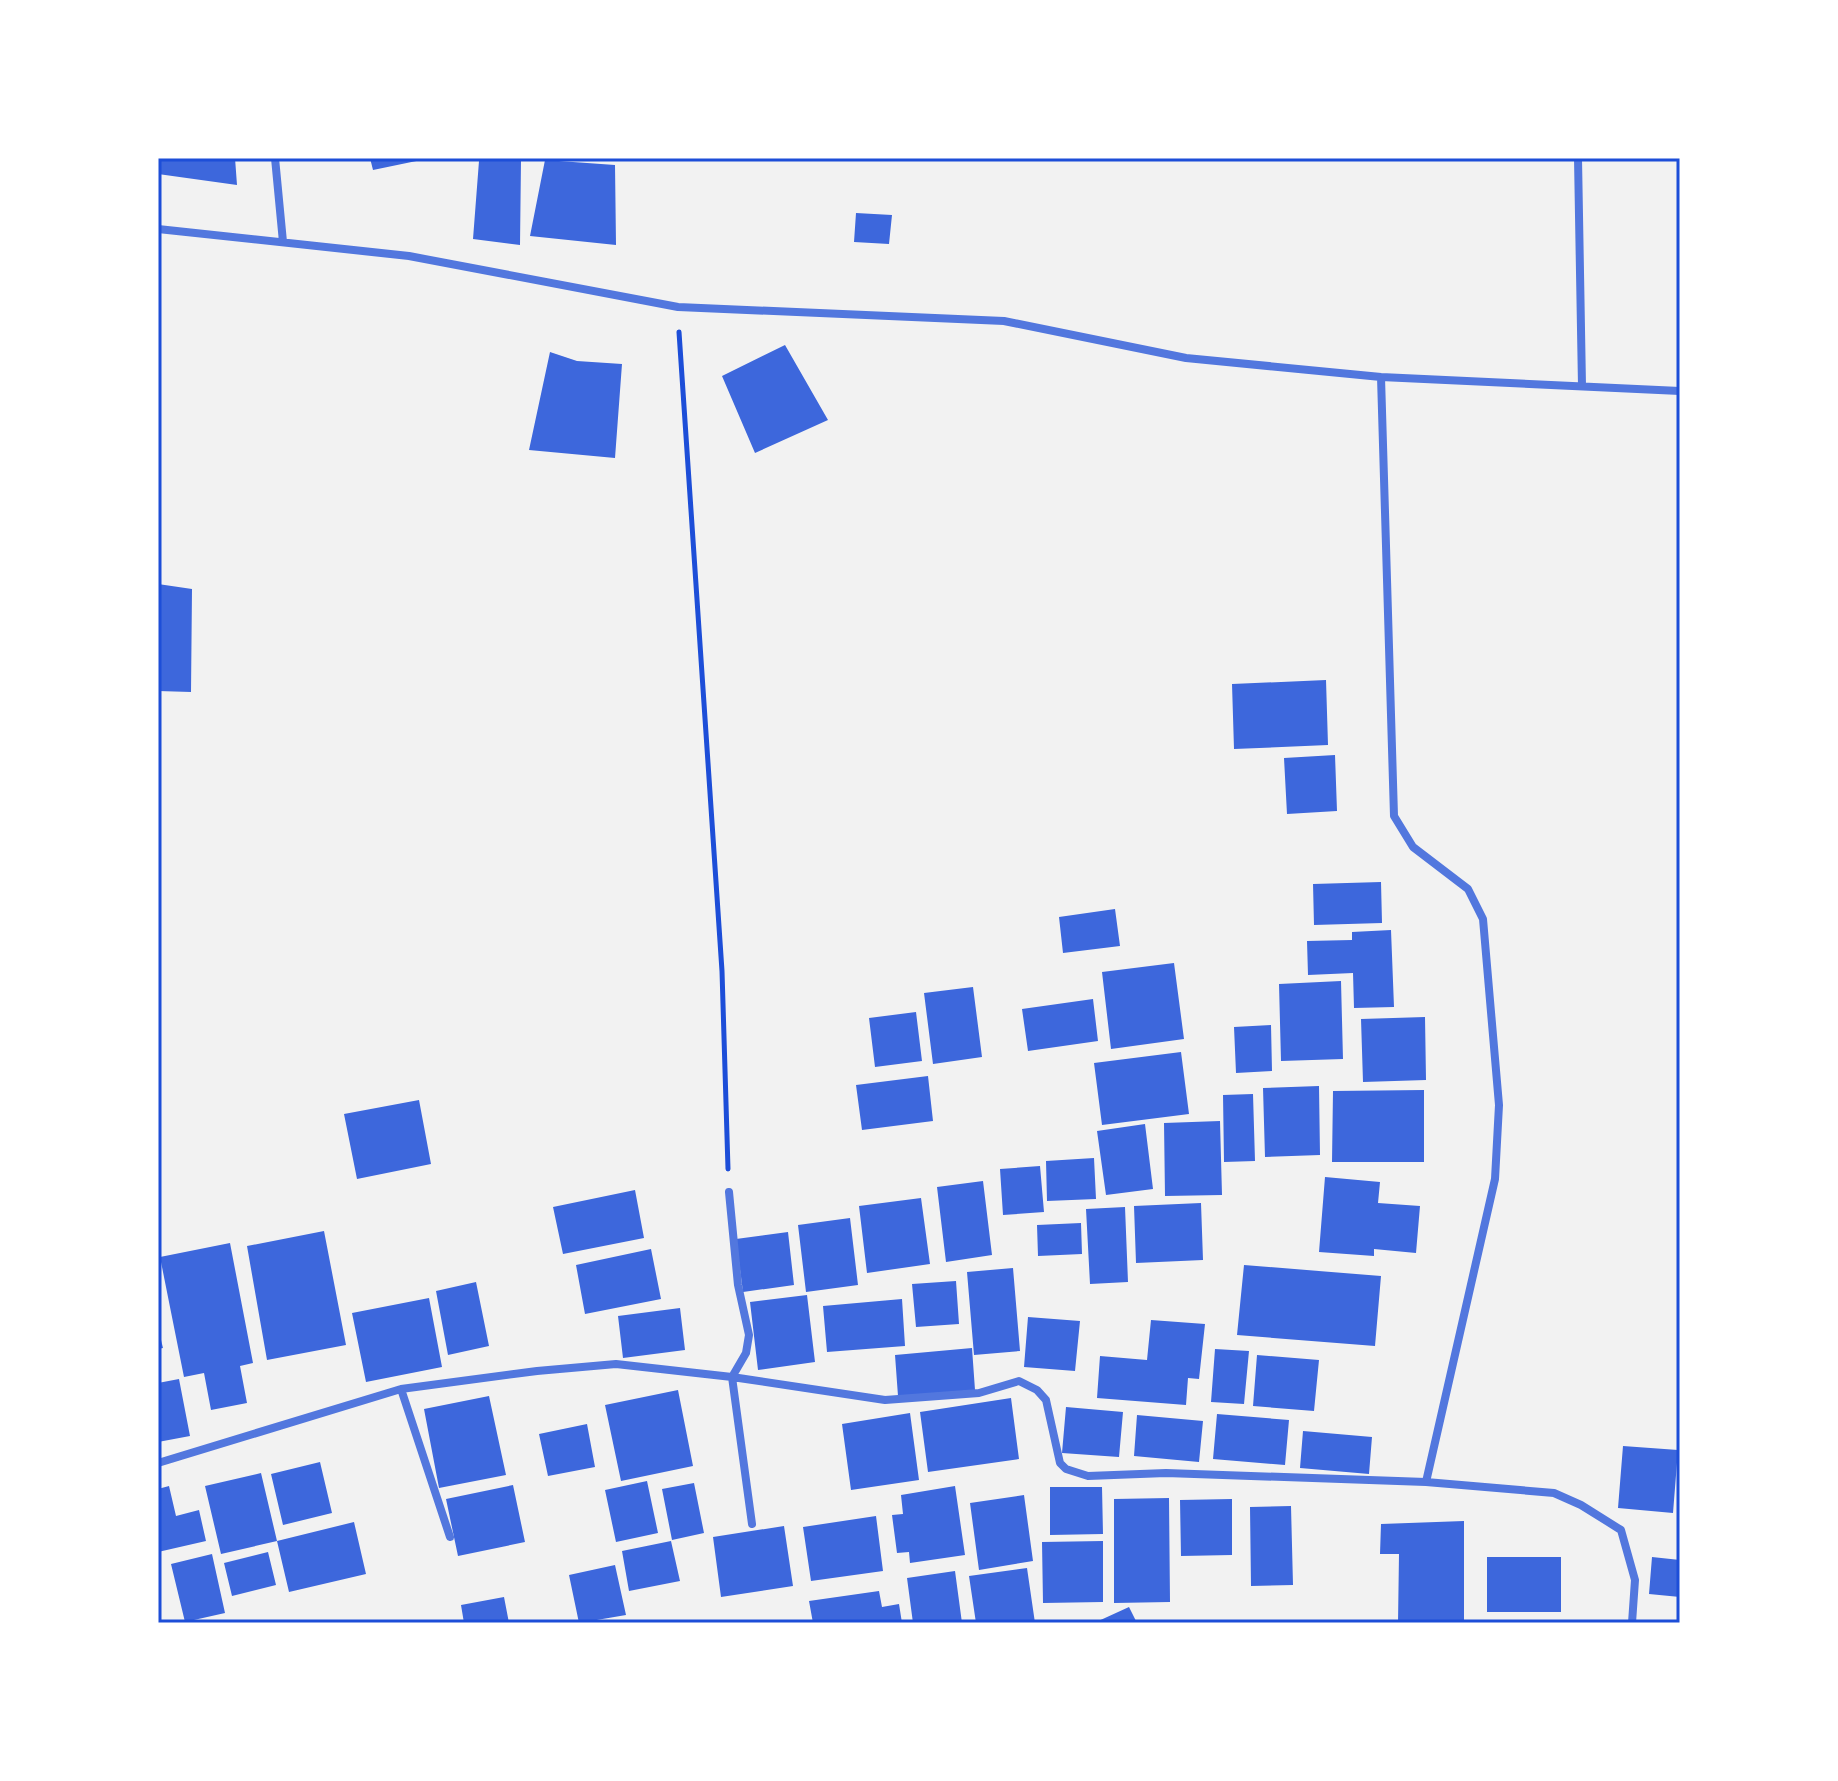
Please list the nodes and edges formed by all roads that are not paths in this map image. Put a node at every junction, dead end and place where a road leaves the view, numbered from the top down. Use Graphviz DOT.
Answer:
graph roads {
  1 [pos="275,158"];
  2 [pos="1578,158"];
  3 [pos="158,229"];
  4 [pos="283,242"];
  5 [pos="1381,377"];
  6 [pos="1582,386"];
  7 [pos="1680,391"];
  8 [pos="729,1192"];
  9 [pos="732,1377"];
  10 [pos="401,1389"];
  11 [pos="158,1463"];
  12 [pos="1426,1482"];
  13 [pos="752,1524"];
  14 [pos="450,1537"];
  15 [pos="1632,1623"];
  1 -- 4 [label="street"];
  2 -- 6 [label="street"];
  3 -- 4 [label="street"];
  4 -- 5 [label="street"];
  5 -- 6 [label="street"];
  5 -- 12 [label="street"];
  6 -- 7 [label="street"];
  8 -- 9 [label="street"];
  9 -- 10 [label="street"];
  9 -- 12 [label="street"];
  9 -- 13 [label="street"];
  10 -- 11 [label="street"];
  10 -- 14 [label="street"];
  12 -- 15 [label="street"];
}
